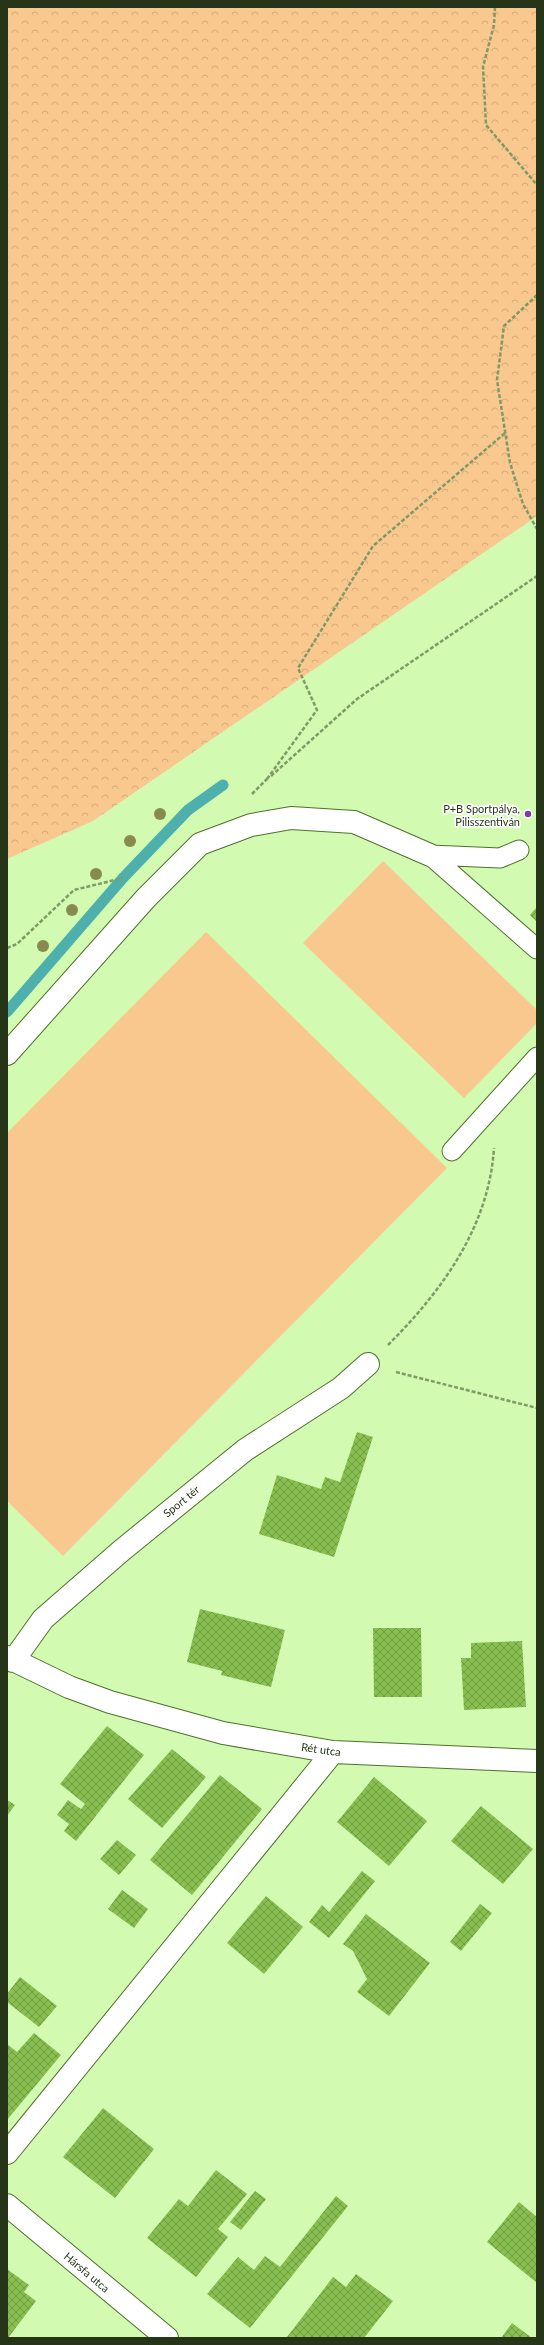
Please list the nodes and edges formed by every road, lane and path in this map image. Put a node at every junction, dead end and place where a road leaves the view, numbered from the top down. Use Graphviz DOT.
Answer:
graph roads {
  1 [pos="495,7"];
  2 [pos="537,185"];
  3 [pos="537,295"];
  4 [pos="505,434"];
  5 [pos="537,529"];
  6 [pos="537,576"];
  7 [pos="267,780"];
  8 [pos="250,796"];
  9 [pos="519,850"];
  10 [pos="430,855"];
  11 [pos="146,898"];
  12 [pos="7,948"];
  13 [pos="537,949"];
  14 [pos="7,1054"];
  15 [pos="537,1058"];
  16 [pos="495,1143"];
  17 [pos="452,1151"];
  18 [pos="368,1364"];
  19 [pos="537,1408"];
  20 [pos="10,1659"];
  21 [pos="110,1702"];
  22 [pos="333,1752"];
  23 [pos="537,1761"];
  24 [pos="7,2153"];
  25 [pos="7,2205"];
  26 [pos="167,2338"];
  1 -- 2 [label="path"];
  3 -- 4 [label="path"];
  4 -- 5 [label="path"];
  4 -- 7 [label="path"];
  6 -- 7 [label="path"];
  7 -- 8 [label="path"];
  9 -- 10 [label="lane"];
  10 -- 11 [label="street"];
  10 -- 13 [label="lane"];
  11 -- 12 [label="path"];
  11 -- 14 [label="street"];
  15 -- 17 [label="lane"];
  16 -- 18 [label="path"];
  18 -- 19 [label="path"];
  18 -- 20 [label="street, Sport tér"];
  20 -- 21 [label="street, Sport tér"];
  21 -- 22 [label="street, Rét utca"];
  22 -- 23 [label="street, Rét utca"];
  22 -- 24 [label="street"];
  25 -- 26 [label="street, Hársfa utca"];
}
